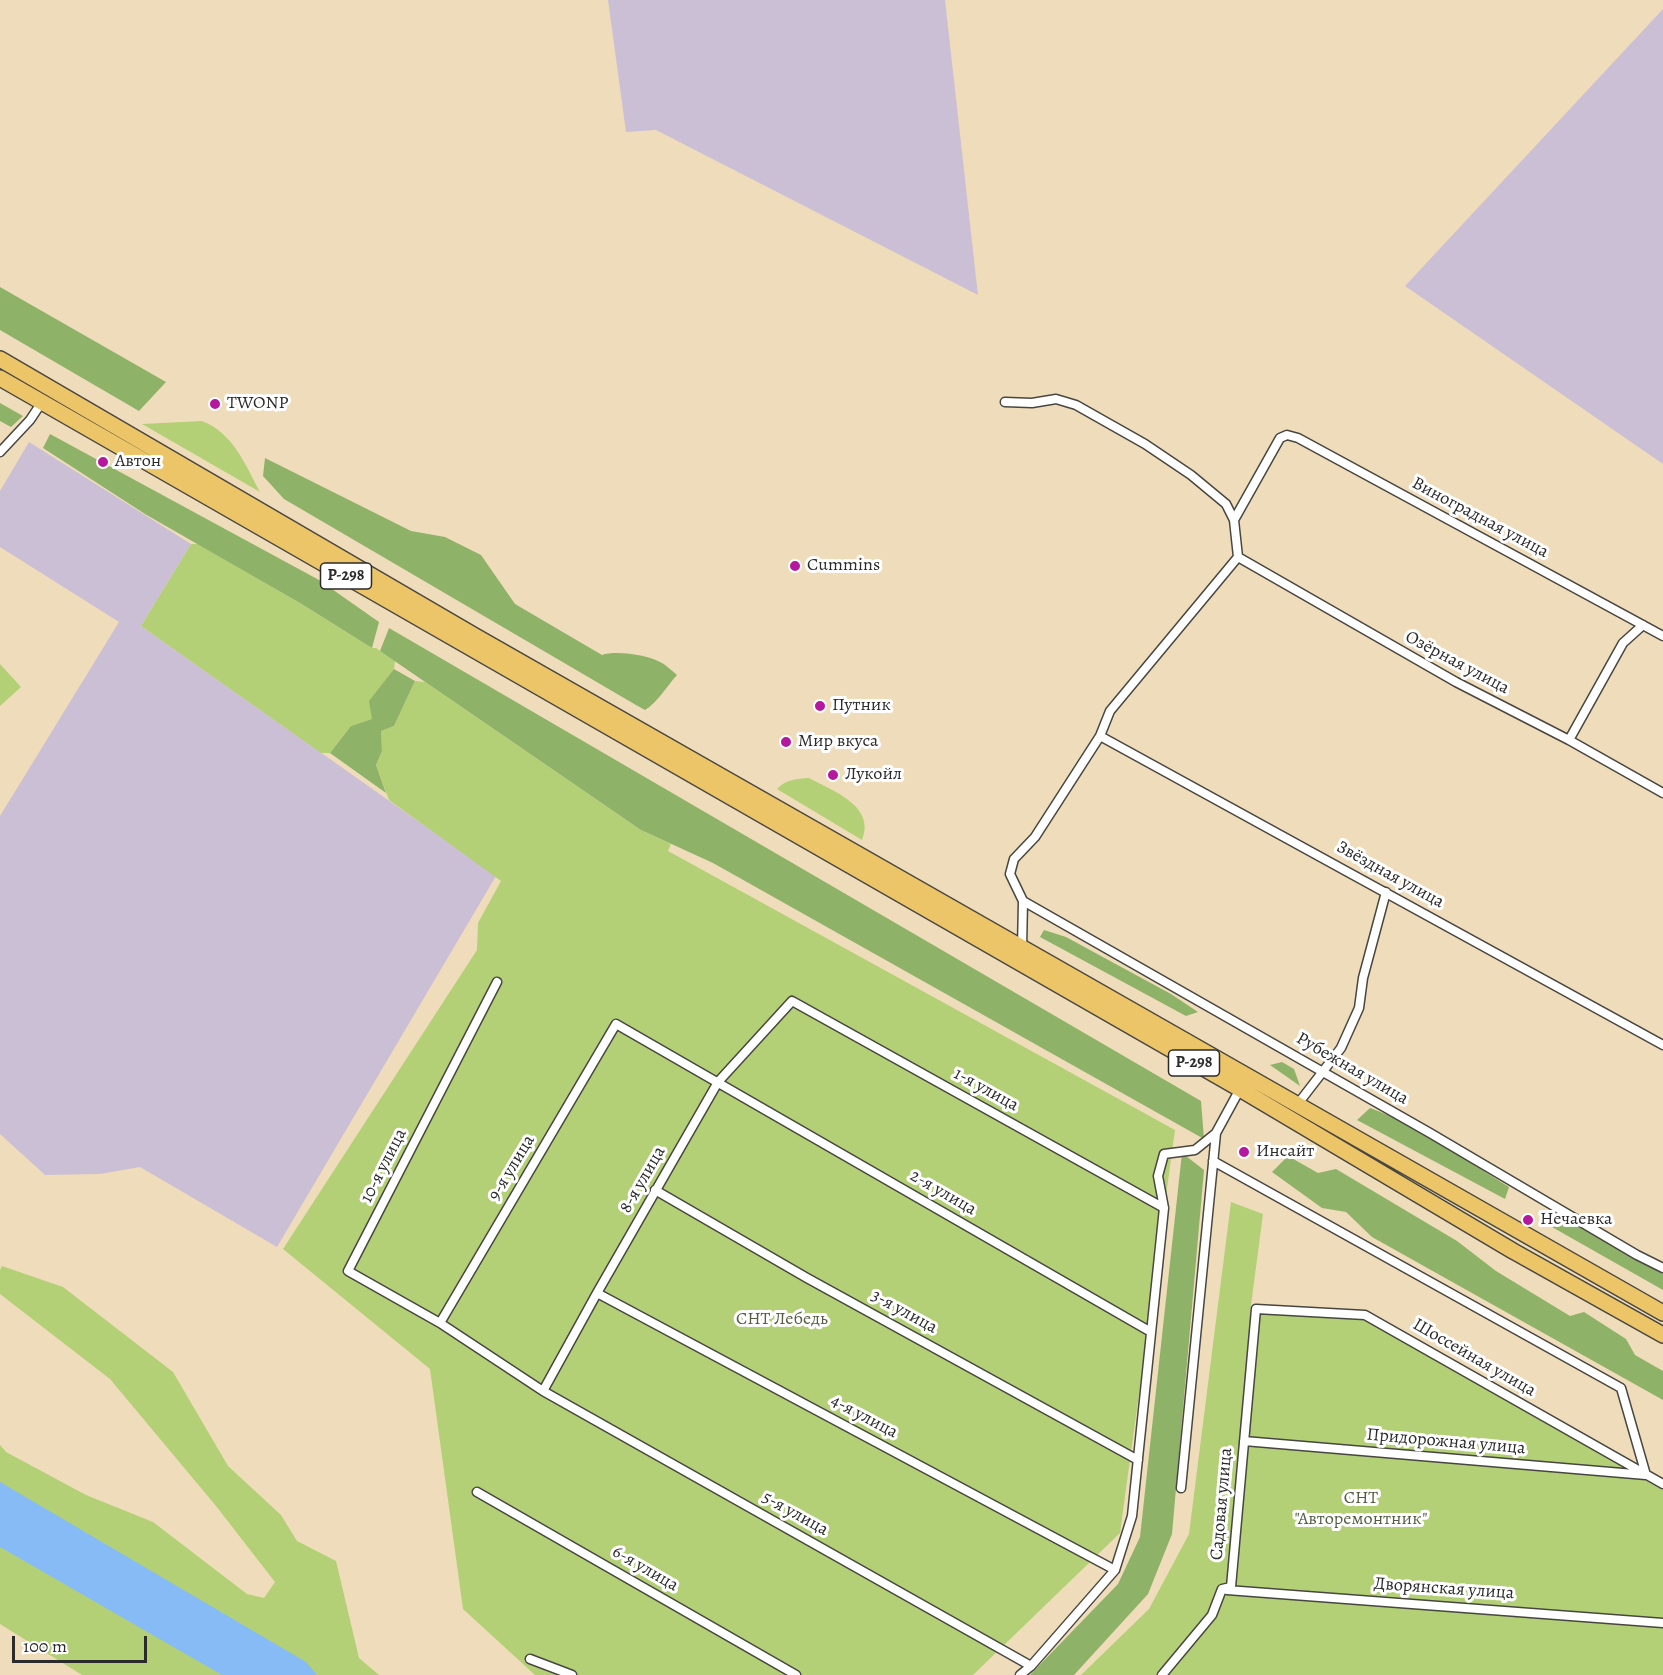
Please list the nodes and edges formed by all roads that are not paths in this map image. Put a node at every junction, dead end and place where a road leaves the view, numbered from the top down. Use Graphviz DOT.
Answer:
graph roads {
  1 [pos="0,359"];
  2 [pos="0,378"];
  3 [pos="42,402"];
  4 [pos="1005,402"];
  5 [pos="0,452"];
  6 [pos="1234,520"];
  7 [pos="1238,557"];
  8 [pos="1643,625"];
  9 [pos="1663,636"];
  10 [pos="600,722"];
  11 [pos="1100,736"];
  12 [pos="1569,740"];
  13 [pos="702,765"];
  14 [pos="1663,793"];
  15 [pos="766,816"];
  16 [pos="869,861"];
  17 [pos="1386,892"];
  18 [pos="1023,901"];
  19 [pos="1022,948"];
  20 [pos="497,982"];
  21 [pos="792,1000"];
  22 [pos="1663,1045"];
  23 [pos="1323,1071"];
  24 [pos="718,1082"];
  25 [pos="1240,1089"];
  26 [pos="1298,1105"];
  27 [pos="1216,1133"];
  28 [pos="1213,1161"];
  29 [pos="655,1190"];
  30 [pos="1164,1208"];
  31 [pos="1663,1268"];
  32 [pos="597,1293"];
  33 [pos="1256,1309"];
  34 [pos="1663,1313"];
  35 [pos="440,1323"];
  36 [pos="1151,1332"];
  37 [pos="1663,1335"];
  38 [pos="543,1391"];
  39 [pos="1244,1441"];
  40 [pos="1138,1460"];
  41 [pos="1646,1475"];
  42 [pos="1663,1484"];
  43 [pos="1181,1488"];
  44 [pos="477,1492"];
  45 [pos="1115,1569"];
  46 [pos="1222,1589"];
  47 [pos="1663,1623"];
  48 [pos="530,1659"];
  49 [pos="1031,1666"];
  50 [pos="572,1675"];
  51 [pos="796,1675"];
  52 [pos="1020,1675"];
  53 [pos="1162,1675"];
  1 -- 13 [label="highway, Р-298"];
  2 -- 3 [label="highway, Р-298"];
  3 -- 5 [label="street"];
  3 -- 10 [label="highway, Р-298"];
  4 -- 6 [label="street"];
  6 -- 7 [label="street"];
  6 -- 8 [label="street, Виноградная улица"];
  7 -- 11 [label="street"];
  7 -- 12 [label="street, Озёрная улица"];
  8 -- 9 [label="street, Виноградная улица"];
  8 -- 12 [label="street"];
  10 -- 13 [label="highway"];
  10 -- 15 [label="highway, Р-298"];
  11 -- 17 [label="street, Звёздная улица"];
  11 -- 18 [label="street"];
  12 -- 14 [label="street, Озёрная улица"];
  13 -- 16 [label="highway, Р-298"];
  15 -- 16 [label="highway"];
  15 -- 25 [label="highway, Р-298"];
  16 -- 19 [label="highway, Р-298"];
  17 -- 22 [label="street, Звёздная улица"];
  17 -- 23 [label="street"];
  18 -- 19 [label="street"];
  18 -- 23 [label="street, Рубежная улица"];
  19 -- 26 [label="highway, Р-298"];
  20 -- 35 [label="street, 10-я улица"];
  21 -- 24 [label="street, 8-я улица"];
  21 -- 30 [label="street, 1-я улица"];
  23 -- 26 [label="street"];
  23 -- 31 [label="street, Рубежная улица"];
  24 -- 29 [label="street, 8-я улица"];
  24 -- 35 [label="street, 9-я улица"];
  24 -- 36 [label="street, 2-я улица"];
  25 -- 27 [label="street"];
  25 -- 37 [label="highway, Р-298"];
  26 -- 34 [label="highway, Р-298"];
  27 -- 28 [label="street"];
  27 -- 30 [label="street"];
  28 -- 41 [label="street"];
  28 -- 43 [label="street"];
  29 -- 32 [label="street, 8-я улица"];
  29 -- 40 [label="street, 3-я улица"];
  30 -- 36 [label="street"];
  32 -- 38 [label="street, 8-я улица"];
  32 -- 45 [label="street, 4-я улица"];
  33 -- 39 [label="street, Садовая улица"];
  33 -- 41 [label="street, Шоссейная улица"];
  35 -- 38 [label="street"];
  36 -- 40 [label="street"];
  38 -- 49 [label="street, 5-я улица"];
  39 -- 41 [label="street, Придорожная улица"];
  39 -- 46 [label="street, Садовая улица"];
  40 -- 45 [label="street"];
  41 -- 42 [label="street, Шоссейная улица"];
  44 -- 51 [label="street, 6-я улица"];
  45 -- 49 [label="street"];
  46 -- 47 [label="street, Дворянская улица"];
  46 -- 53 [label="street, Садовая улица"];
  48 -- 50 [label="street"];
  49 -- 52 [label="street"];
}
